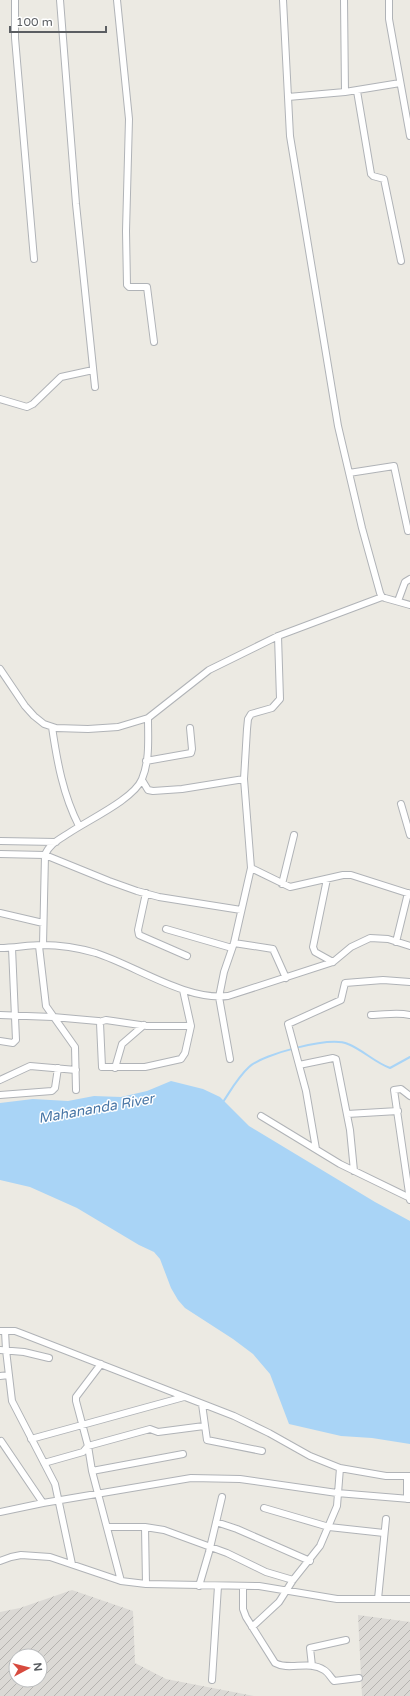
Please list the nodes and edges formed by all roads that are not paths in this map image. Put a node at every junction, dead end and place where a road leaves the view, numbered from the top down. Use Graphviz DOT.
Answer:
graph roads {
  1 [pos="15,0"];
  2 [pos="60,0"];
  3 [pos="117,0"];
  4 [pos="283,0"];
  5 [pos="344,0"];
  6 [pos="389,0"];
  7 [pos="400,83"];
  8 [pos="357,91"];
  9 [pos="345,92"];
  10 [pos="288,97"];
  11 [pos="410,136"];
  12 [pos="34,259"];
  13 [pos="401,261"];
  14 [pos="154,342"];
  15 [pos="93,370"];
  16 [pos="95,387"];
  17 [pos="0,399"];
  18 [pos="349,473"];
  19 [pos="408,532"];
  20 [pos="410,579"];
  21 [pos="382,597"];
  22 [pos="398,601"];
  23 [pos="410,605"];
  24 [pos="278,636"];
  25 [pos="2,673"];
  26 [pos="148,718"];
  27 [pos="52,727"];
  28 [pos="190,728"];
  29 [pos="146,761"];
  30 [pos="244,779"];
  31 [pos="142,780"];
  32 [pos="401,804"];
  33 [pos="79,826"];
  34 [pos="294,835"];
  35 [pos="410,835"];
  36 [pos="0,841"];
  37 [pos="56,842"];
  38 [pos="0,854"];
  39 [pos="45,855"];
  40 [pos="251,868"];
  41 [pos="327,879"];
  42 [pos="282,884"];
  43 [pos="146,893"];
  44 [pos="409,893"];
  45 [pos="241,910"];
  46 [pos="0,912"];
  47 [pos="43,922"];
  48 [pos="166,929"];
  49 [pos="396,942"];
  50 [pos="41,945"];
  51 [pos="233,946"];
  52 [pos="410,946"];
  53 [pos="0,948"];
  54 [pos="12,948"];
  55 [pos="187,956"];
  56 [pos="333,962"];
  57 [pos="286,978"];
  58 [pos="410,982"];
  59 [pos="183,990"];
  60 [pos="219,997"];
  61 [pos="0,1015"];
  62 [pos="371,1015"];
  63 [pos="410,1015"];
  64 [pos="15,1016"];
  65 [pos="53,1017"];
  66 [pos="99,1022"];
  67 [pos="144,1026"];
  68 [pos="191,1026"];
  69 [pos="0,1041"];
  70 [pos="230,1059"];
  71 [pos="299,1065"];
  72 [pos="58,1068"];
  73 [pos="115,1068"];
  74 [pos="76,1070"];
  75 [pos="0,1080"];
  76 [pos="76,1090"];
  77 [pos="0,1095"];
  78 [pos="410,1096"];
  79 [pos="398,1111"];
  80 [pos="347,1114"];
  81 [pos="261,1116"];
  82 [pos="316,1149"];
  83 [pos="407,1151"];
  84 [pos="354,1171"];
  85 [pos="410,1199"];
  86 [pos="3,1331"];
  87 [pos="3,1350"];
  88 [pos="49,1358"];
  89 [pos="101,1364"];
  90 [pos="9,1375"];
  91 [pos="0,1376"];
  92 [pos="184,1397"];
  93 [pos="202,1404"];
  94 [pos="82,1425"];
  95 [pos="204,1426"];
  96 [pos="31,1439"];
  97 [pos="1,1441"];
  98 [pos="88,1446"];
  99 [pos="262,1451"];
  100 [pos="183,1454"];
  101 [pos="44,1463"];
  102 [pos="340,1468"];
  103 [pos="92,1471"];
  104 [pos="408,1476"];
  105 [pos="337,1493"];
  106 [pos="99,1494"];
  107 [pos="222,1497"];
  108 [pos="408,1499"];
  109 [pos="58,1501"];
  110 [pos="43,1502"];
  111 [pos="264,1508"];
  112 [pos="0,1512"];
  113 [pos="386,1519"];
  114 [pos="216,1522"];
  115 [pos="108,1527"];
  116 [pos="145,1527"];
  117 [pos="329,1527"];
  118 [pos="384,1534"];
  119 [pos="211,1546"];
  120 [pos="0,1561"];
  121 [pos="310,1561"];
  122 [pos="72,1564"];
  123 [pos="121,1580"];
  124 [pos="293,1580"];
  125 [pos="146,1584"];
  126 [pos="200,1586"];
  127 [pos="218,1586"];
  128 [pos="243,1586"];
  129 [pos="287,1590"];
  130 [pos="378,1599"];
  131 [pos="410,1599"];
  132 [pos="252,1627"];
  133 [pos="346,1640"];
  134 [pos="312,1666"];
  135 [pos="359,1678"];
  136 [pos="212,1680"];
  1 -- 12 [label="street"];
  2 -- 15 [label="street"];
  3 -- 14 [label="street"];
  4 -- 10 [label="street"];
  5 -- 9 [label="street"];
  6 -- 7 [label="street"];
  7 -- 8 [label="street"];
  7 -- 11 [label="street"];
  8 -- 9 [label="street"];
  8 -- 13 [label="street"];
  9 -- 10 [label="street"];
  10 -- 18 [label="street"];
  15 -- 16 [label="street"];
  15 -- 17 [label="street"];
  18 -- 19 [label="street"];
  18 -- 21 [label="street"];
  20 -- 22 [label="street"];
  21 -- 22 [label="street"];
  21 -- 24 [label="street"];
  22 -- 23 [label="street"];
  24 -- 26 [label="street"];
  24 -- 30 [label="street"];
  25 -- 27 [label="street"];
  26 -- 27 [label="street"];
  26 -- 29 [label="street"];
  27 -- 33 [label="street"];
  28 -- 29 [label="street"];
  29 -- 31 [label="street"];
  30 -- 31 [label="street"];
  30 -- 40 [label="street"];
  31 -- 33 [label="street"];
  32 -- 35 [label="street"];
  33 -- 37 [label="street"];
  34 -- 42 [label="street"];
  36 -- 37 [label="street"];
  37 -- 39 [label="street"];
  38 -- 39 [label="street"];
  39 -- 43 [label="street"];
  39 -- 47 [label="street"];
  40 -- 42 [label="street"];
  40 -- 45 [label="street"];
  41 -- 42 [label="street"];
  41 -- 44 [label="street"];
  41 -- 56 [label="street"];
  43 -- 45 [label="street"];
  43 -- 55 [label="street"];
  44 -- 49 [label="street"];
  45 -- 51 [label="street"];
  46 -- 47 [label="street"];
  47 -- 50 [label="street"];
  48 -- 51 [label="street"];
  49 -- 52 [label="street"];
  49 -- 56 [label="street"];
  50 -- 54 [label="street"];
  50 -- 59 [label="street"];
  50 -- 65 [label="street"];
  51 -- 57 [label="street"];
  51 -- 60 [label="street"];
  53 -- 54 [label="street"];
  54 -- 64 [label="street"];
  56 -- 57 [label="street"];
  57 -- 60 [label="street"];
  58 -- 71 [label="street"];
  59 -- 60 [label="street"];
  59 -- 68 [label="street"];
  60 -- 70 [label="street"];
  61 -- 64 [label="street"];
  62 -- 63 [label="street"];
  64 -- 65 [label="street"];
  64 -- 69 [label="street"];
  65 -- 66 [label="street"];
  65 -- 74 [label="street"];
  66 -- 67 [label="street"];
  66 -- 73 [label="street"];
  67 -- 68 [label="street"];
  67 -- 73 [label="street"];
  68 -- 73 [label="street"];
  71 -- 80 [label="street"];
  71 -- 82 [label="street"];
  72 -- 74 [label="street"];
  72 -- 75 [label="street"];
  72 -- 77 [label="street"];
  74 -- 76 [label="street"];
  78 -- 79 [label="street"];
  79 -- 80 [label="street"];
  79 -- 83 [label="street"];
  80 -- 84 [label="street"];
  81 -- 82 [label="street"];
  82 -- 84 [label="street"];
  83 -- 85 [label="street"];
  84 -- 85 [label="street"];
  86 -- 87 [label="street"];
  86 -- 89 [label="street"];
  87 -- 88 [label="street"];
  87 -- 90 [label="street"];
  89 -- 92 [label="street"];
  89 -- 94 [label="street"];
  90 -- 91 [label="street"];
  90 -- 96 [label="street"];
  92 -- 93 [label="street"];
  92 -- 94 [label="street"];
  93 -- 95 [label="street"];
  93 -- 102 [label="street"];
  94 -- 96 [label="street"];
  94 -- 98 [label="street"];
  95 -- 98 [label="street"];
  95 -- 99 [label="street"];
  96 -- 101 [label="street"];
  97 -- 110 [label="street"];
  98 -- 101 [label="street"];
  98 -- 103 [label="street"];
  100 -- 103 [label="street"];
  101 -- 109 [label="street"];
  102 -- 104 [label="street"];
  102 -- 105 [label="street"];
  103 -- 106 [label="street"];
  104 -- 108 [label="street"];
  105 -- 106 [label="street"];
  105 -- 108 [label="street"];
  105 -- 117 [label="street"];
  106 -- 109 [label="street"];
  106 -- 115 [label="street"];
  107 -- 114 [label="street"];
  109 -- 110 [label="street"];
  109 -- 122 [label="street"];
  110 -- 112 [label="street"];
  111 -- 117 [label="street"];
  113 -- 118 [label="street"];
  114 -- 119 [label="street"];
  114 -- 121 [label="street"];
  115 -- 116 [label="street"];
  115 -- 123 [label="street"];
  116 -- 119 [label="street"];
  116 -- 125 [label="street"];
  117 -- 118 [label="street"];
  117 -- 121 [label="street"];
  118 -- 130 [label="street"];
  119 -- 124 [label="street"];
  119 -- 126 [label="street"];
  120 -- 122 [label="street"];
  121 -- 124 [label="street"];
  122 -- 123 [label="street"];
  123 -- 125 [label="street"];
  124 -- 129 [label="street"];
  125 -- 126 [label="street"];
  126 -- 127 [label="street"];
  127 -- 128 [label="street"];
  127 -- 136 [label="street"];
  128 -- 129 [label="street"];
  128 -- 132 [label="street"];
  129 -- 130 [label="street"];
  129 -- 132 [label="street"];
  130 -- 131 [label="street"];
  132 -- 134 [label="street"];
  133 -- 134 [label="street"];
  134 -- 135 [label="street"];
}
